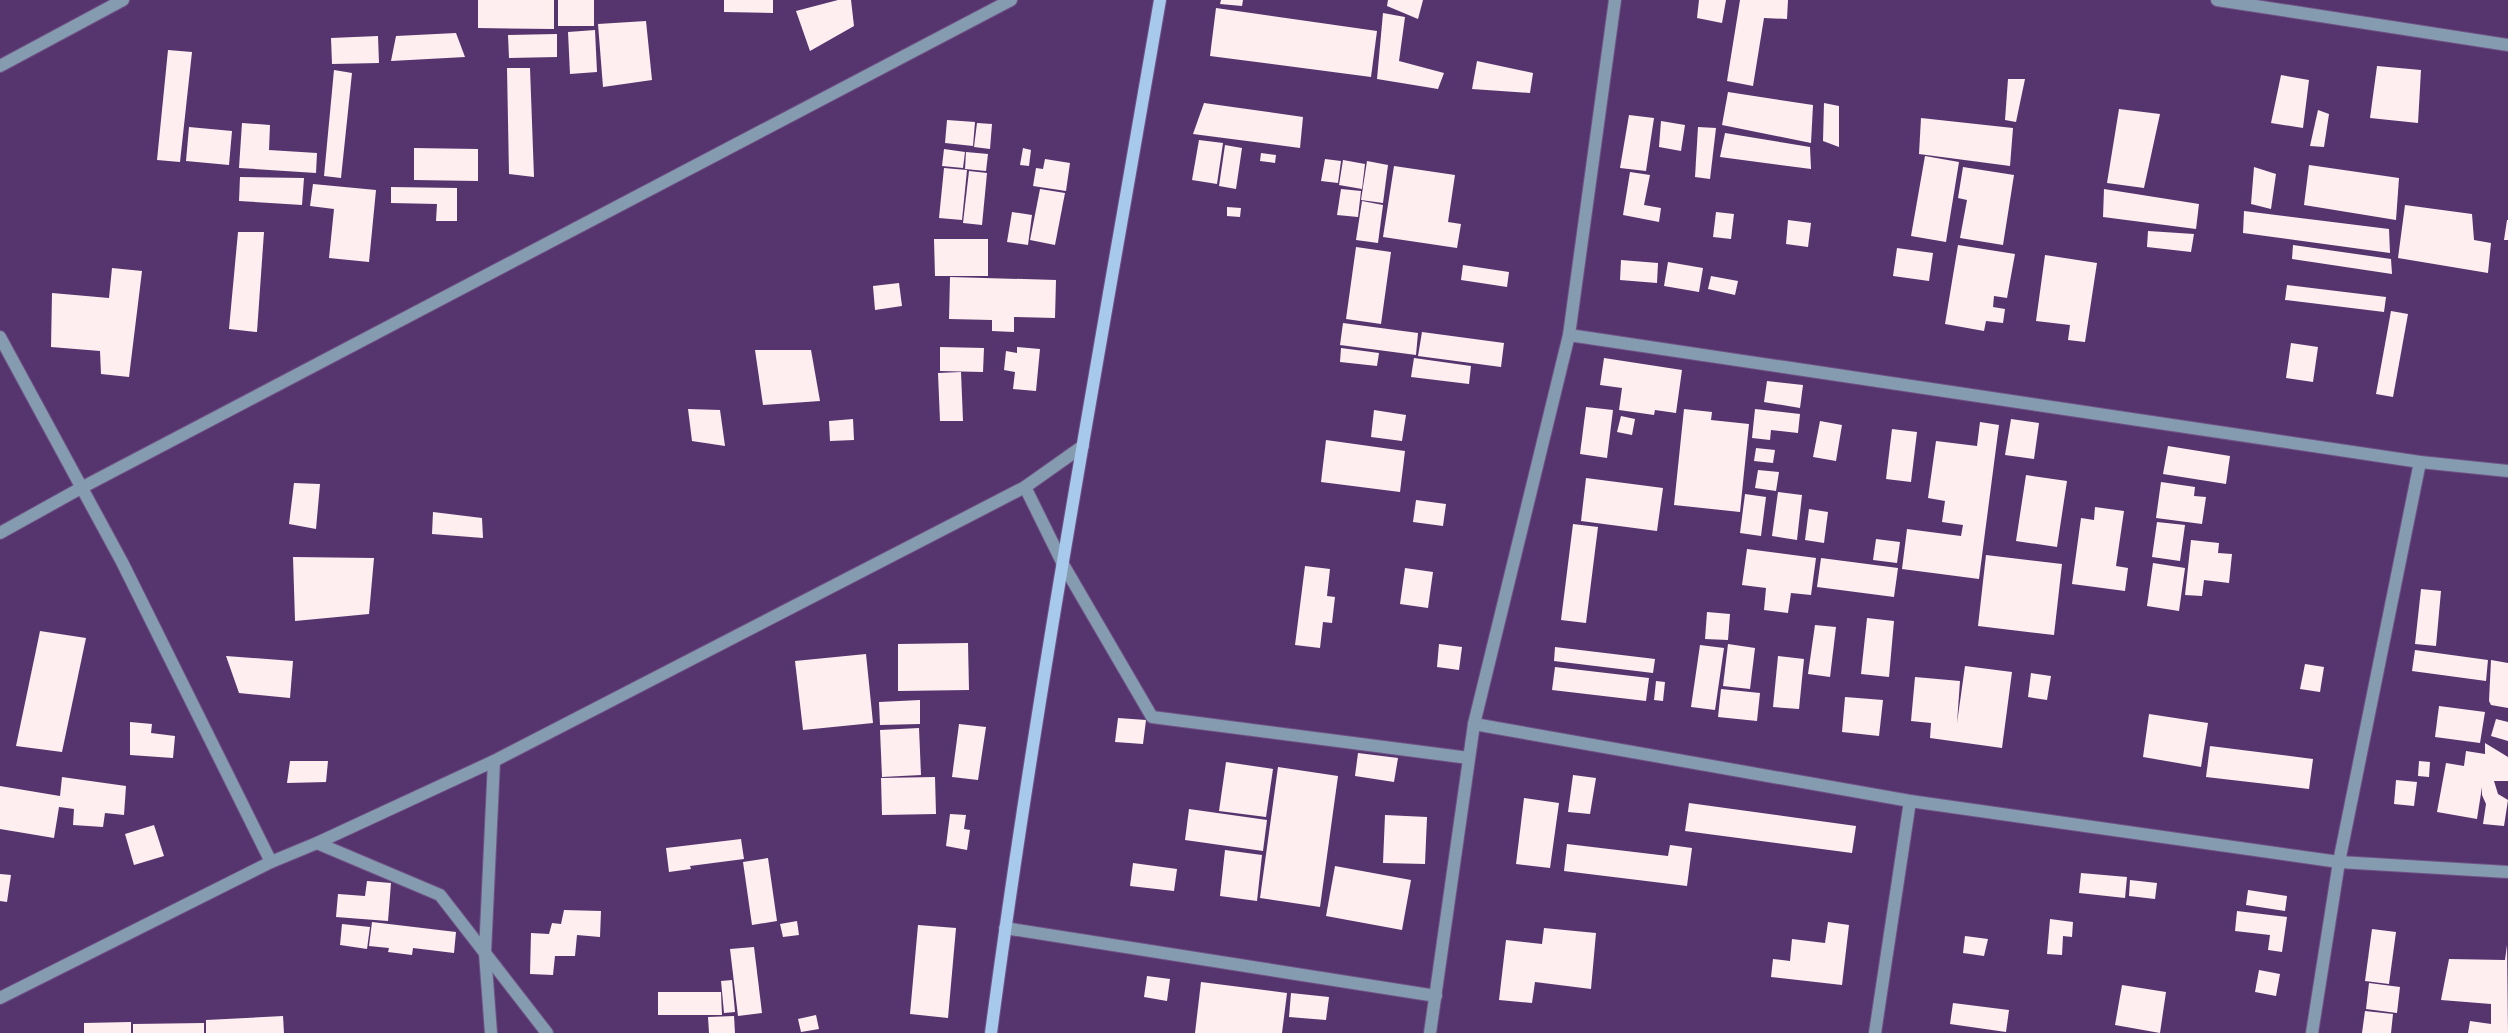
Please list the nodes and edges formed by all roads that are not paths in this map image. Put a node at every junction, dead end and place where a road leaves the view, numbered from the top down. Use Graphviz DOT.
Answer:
graph roads {
  1 [pos="123,0"];
  2 [pos="1160,0"];
  3 [pos="1615,0"];
  4 [pos="2217,0"];
  5 [pos="1003,2"];
  6 [pos="2508,45"];
  7 [pos="0,66"];
  8 [pos="1569,335"];
  9 [pos="0,337"];
  10 [pos="1083,446"];
  11 [pos="2420,462"];
  12 [pos="2508,471"];
  13 [pos="1025,487"];
  14 [pos="81,488"];
  15 [pos="0,533"];
  16 [pos="1064,566"];
  17 [pos="1474,724"];
  18 [pos="1469,758"];
  19 [pos="494,761"];
  20 [pos="1910,801"];
  21 [pos="317,843"];
  22 [pos="271,862"];
  23 [pos="2339,862"];
  24 [pos="2508,872"];
  25 [pos="1005,928"];
  26 [pos="485,953"];
  27 [pos="1436,996"];
  28 [pos="1,1002"];
  29 [pos="491,1033"];
  30 [pos="547,1033"];
  31 [pos="991,1033"];
  32 [pos="1430,1033"];
  33 [pos="1875,1033"];
  34 [pos="2312,1033"];
  1 -- 7 [label="street"];
  2 -- 10 [label="street"];
  3 -- 8 [label="street"];
  4 -- 6 [label="street"];
  5 -- 14 [label="street"];
  8 -- 11 [label="street"];
  8 -- 17 [label="street"];
  9 -- 14 [label="street"];
  10 -- 13 [label="street"];
  10 -- 16 [label="street"];
  11 -- 12 [label="street"];
  11 -- 23 [label="street"];
  13 -- 16 [label="street"];
  13 -- 19 [label="street"];
  14 -- 15 [label="street"];
  14 -- 22 [label="street"];
  16 -- 18 [label="street"];
  16 -- 25 [label="street"];
  17 -- 18 [label="street"];
  17 -- 20 [label="street"];
  18 -- 27 [label="street"];
  19 -- 21 [label="street"];
  19 -- 26 [label="street"];
  20 -- 23 [label="street"];
  20 -- 33 [label="street"];
  21 -- 22 [label="street"];
  21 -- 26 [label="street"];
  22 -- 28 [label="street"];
  23 -- 24 [label="street"];
  23 -- 34 [label="street"];
  25 -- 27 [label="street"];
  25 -- 31 [label="street"];
  26 -- 29 [label="street"];
  26 -- 30 [label="street"];
  27 -- 32 [label="street"];
}
